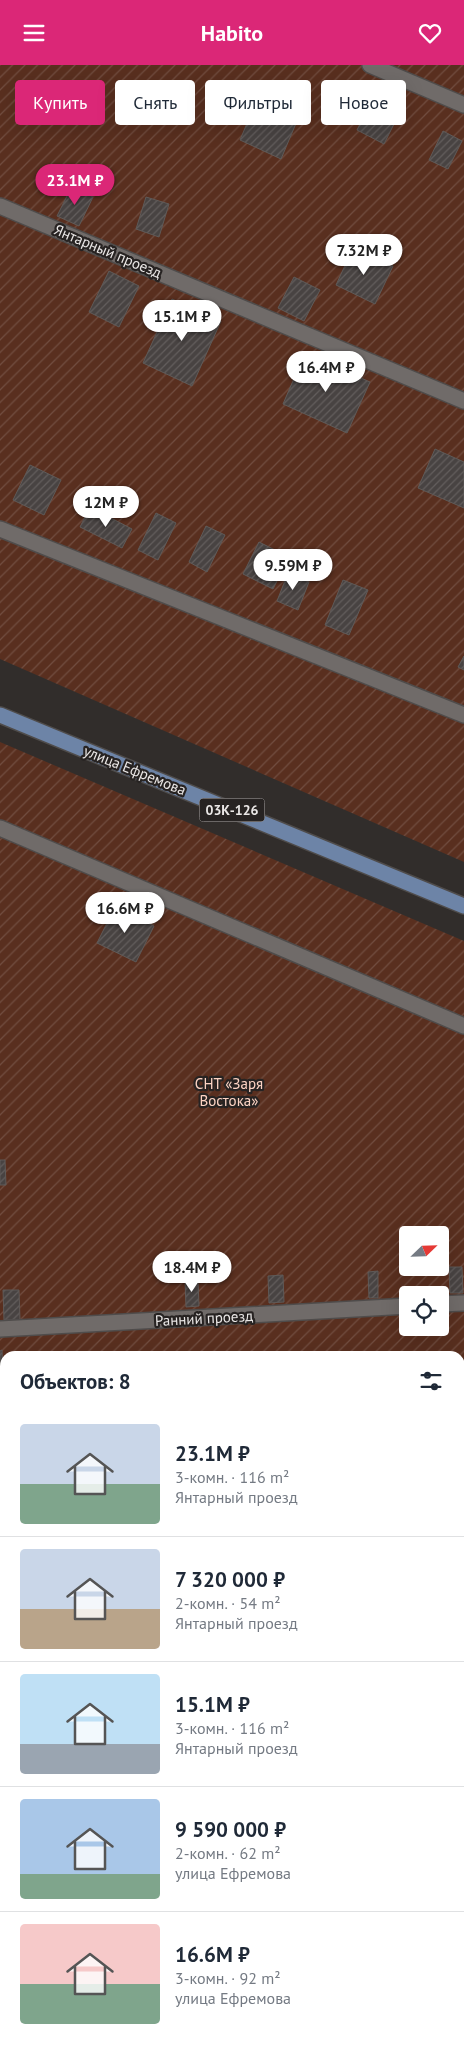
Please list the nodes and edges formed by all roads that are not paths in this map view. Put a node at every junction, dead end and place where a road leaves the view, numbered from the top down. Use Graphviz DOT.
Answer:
graph roads {
  1 [pos="370,65"];
  2 [pos="464,105"];
  3 [pos="0,206"];
  4 [pos="464,401"];
  5 [pos="0,529"];
  6 [pos="0,715"];
  7 [pos="464,715"];
  8 [pos="0,828"];
  9 [pos="464,906"];
  10 [pos="464,1026"];
  11 [pos="464,1303"];
  12 [pos="449,1304"];
  13 [pos="399,1307"];
  14 [pos="0,1329"];
  1 -- 2 [label="street"];
  3 -- 4 [label="street, Янтарный проезд"];
  5 -- 7 [label="street"];
  6 -- 9 [label="main road, улица Ефремова / 03К-126"];
  8 -- 10 [label="street"];
  11 -- 12 [label="street"];
  13 -- 14 [label="street, Ранний проезд"];
}
